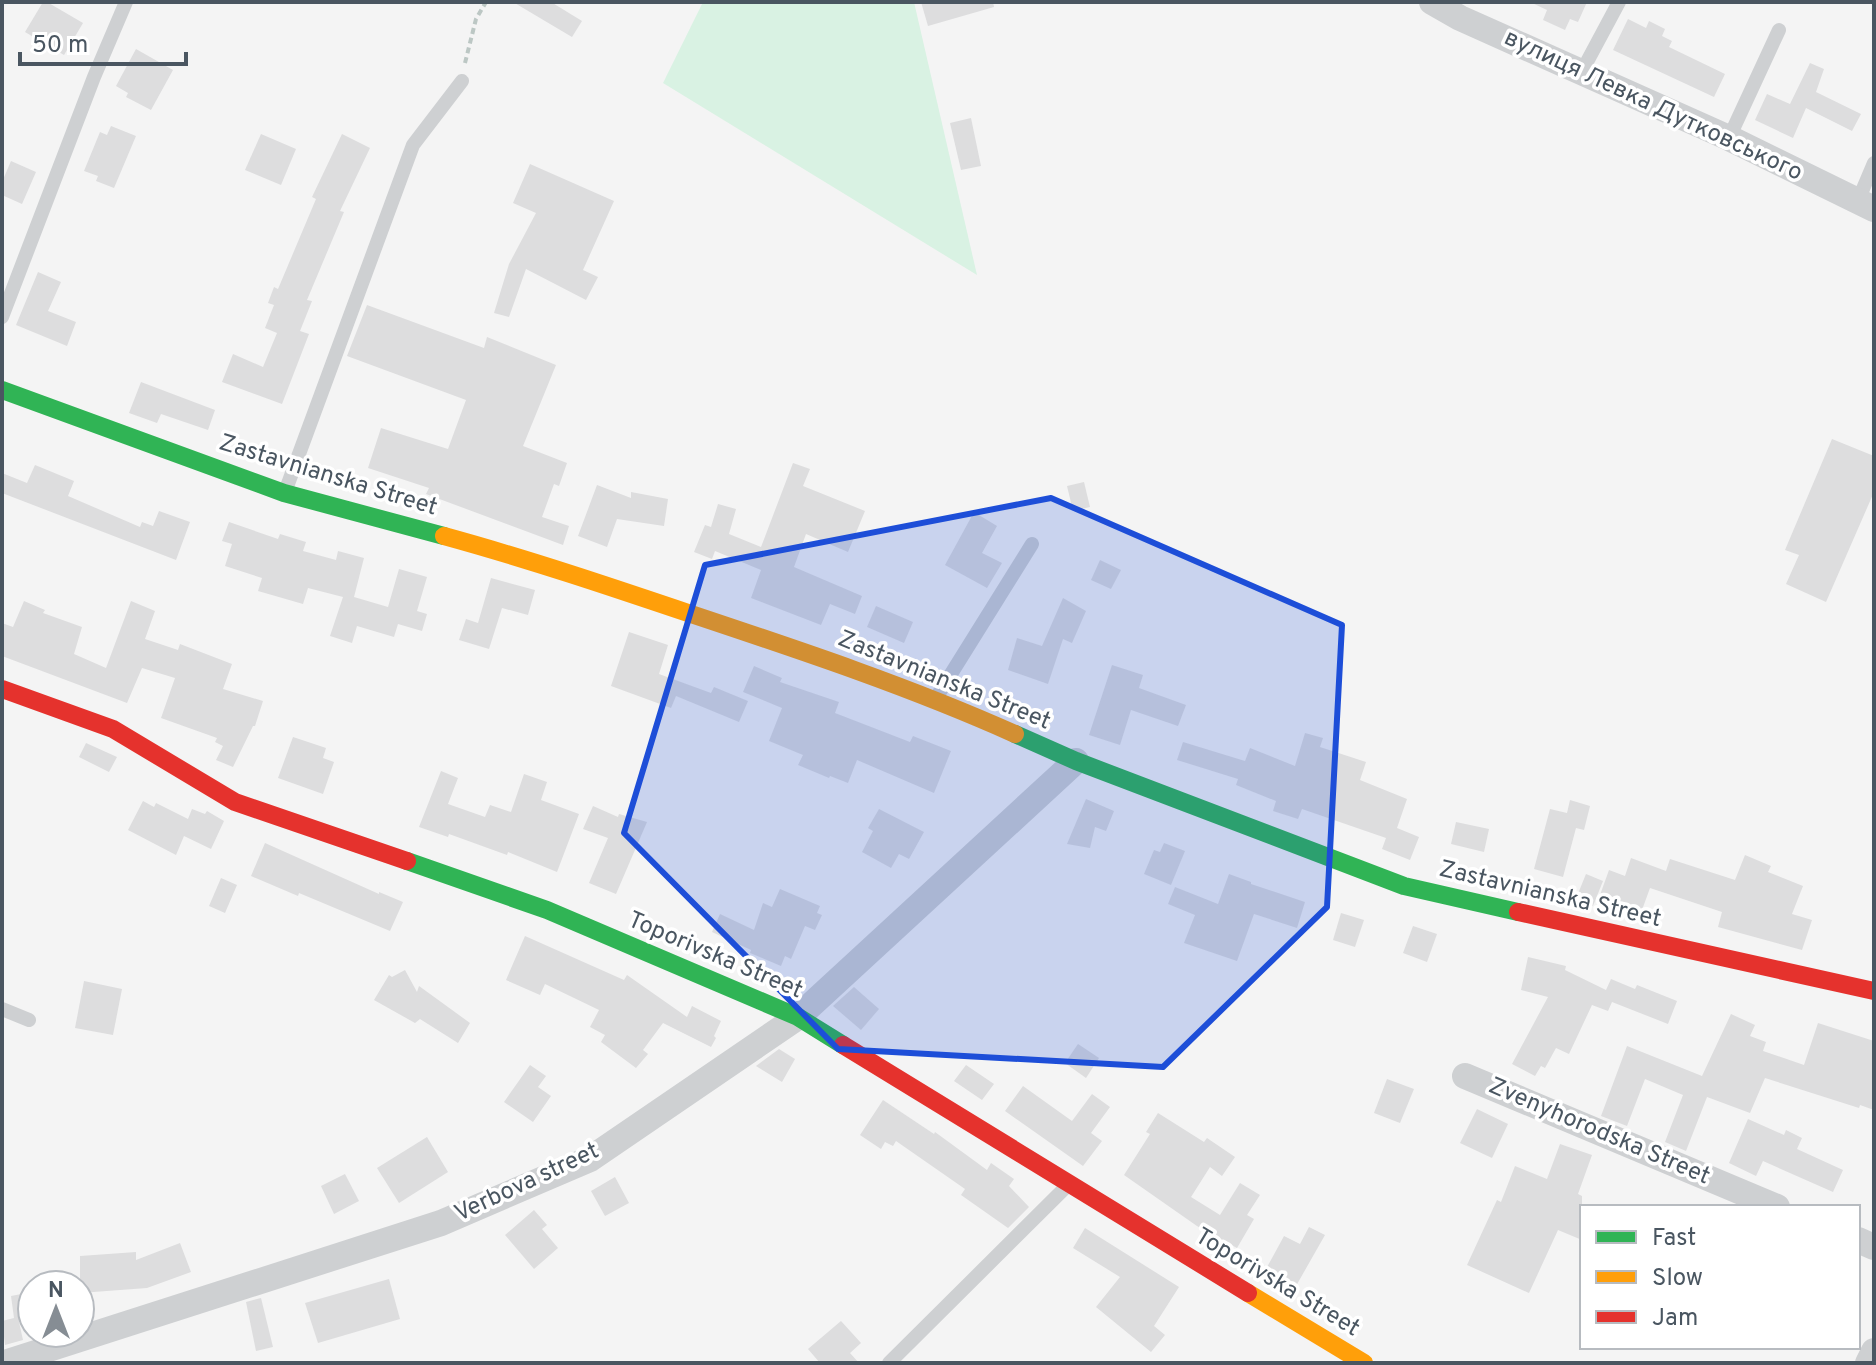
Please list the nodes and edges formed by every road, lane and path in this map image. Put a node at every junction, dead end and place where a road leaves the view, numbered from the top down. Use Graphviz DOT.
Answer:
graph roads {
  1 [pos="126,2"];
  2 [pos="486,2"];
  3 [pos="1432,2"];
  4 [pos="1619,2"];
  5 [pos="1779,30"];
  6 [pos="1581,73"];
  7 [pos="462,81"];
  8 [pos="1729,138"];
  9 [pos="1874,163"];
  10 [pos="1866,206"];
  11 [pos="2,317"];
  12 [pos="2,390"];
  13 [pos="284,493"];
  14 [pos="1032,544"];
  15 [pos="2,689"];
  16 [pos="935,698"];
  17 [pos="1076,761"];
  18 [pos="1874,991"];
  19 [pos="2,1009"];
  20 [pos="798,1017"];
  21 [pos="29,1020"];
  22 [pos="1465,1076"];
  23 [pos="1068,1184"];
  24 [pos="1772,1205"];
  25 [pos="1874,1351"];
  26 [pos="5,1363"];
  27 [pos="889,1363"];
  28 [pos="1364,1363"];
  29 [pos="1868,1363"];
  1 -- 11 [label="lane"];
  2 -- 7 [label="path"];
  3 -- 6 [label="street, вулиця Левка Дутковського"];
  4 -- 6 [label="lane"];
  5 -- 8 [label="lane"];
  6 -- 8 [label="street, вулиця Левка Дутковського"];
  7 -- 13 [label="lane"];
  8 -- 10 [label="street, вулиця Левка Дутковського"];
  9 -- 10 [label="lane"];
  12 -- 13 [label="street, Zastavnianska Street"];
  13 -- 16 [label="street, Zastavnianska Street"];
  14 -- 16 [label="lane"];
  15 -- 20 [label="street, Toporivska Street"];
  16 -- 17 [label="street, Zastavnianska Street"];
  17 -- 18 [label="street, Zastavnianska Street"];
  17 -- 20 [label="street, Verbova street"];
  19 -- 21 [label="lane"];
  20 -- 23 [label="street, Toporivska Street"];
  20 -- 26 [label="street, Verbova street"];
  22 -- 24 [label="street, Zvenyhorodska Street"];
  23 -- 27 [label="lane"];
  23 -- 28 [label="street, Toporivska Street"];
  25 -- 29 [label="street"];
}
